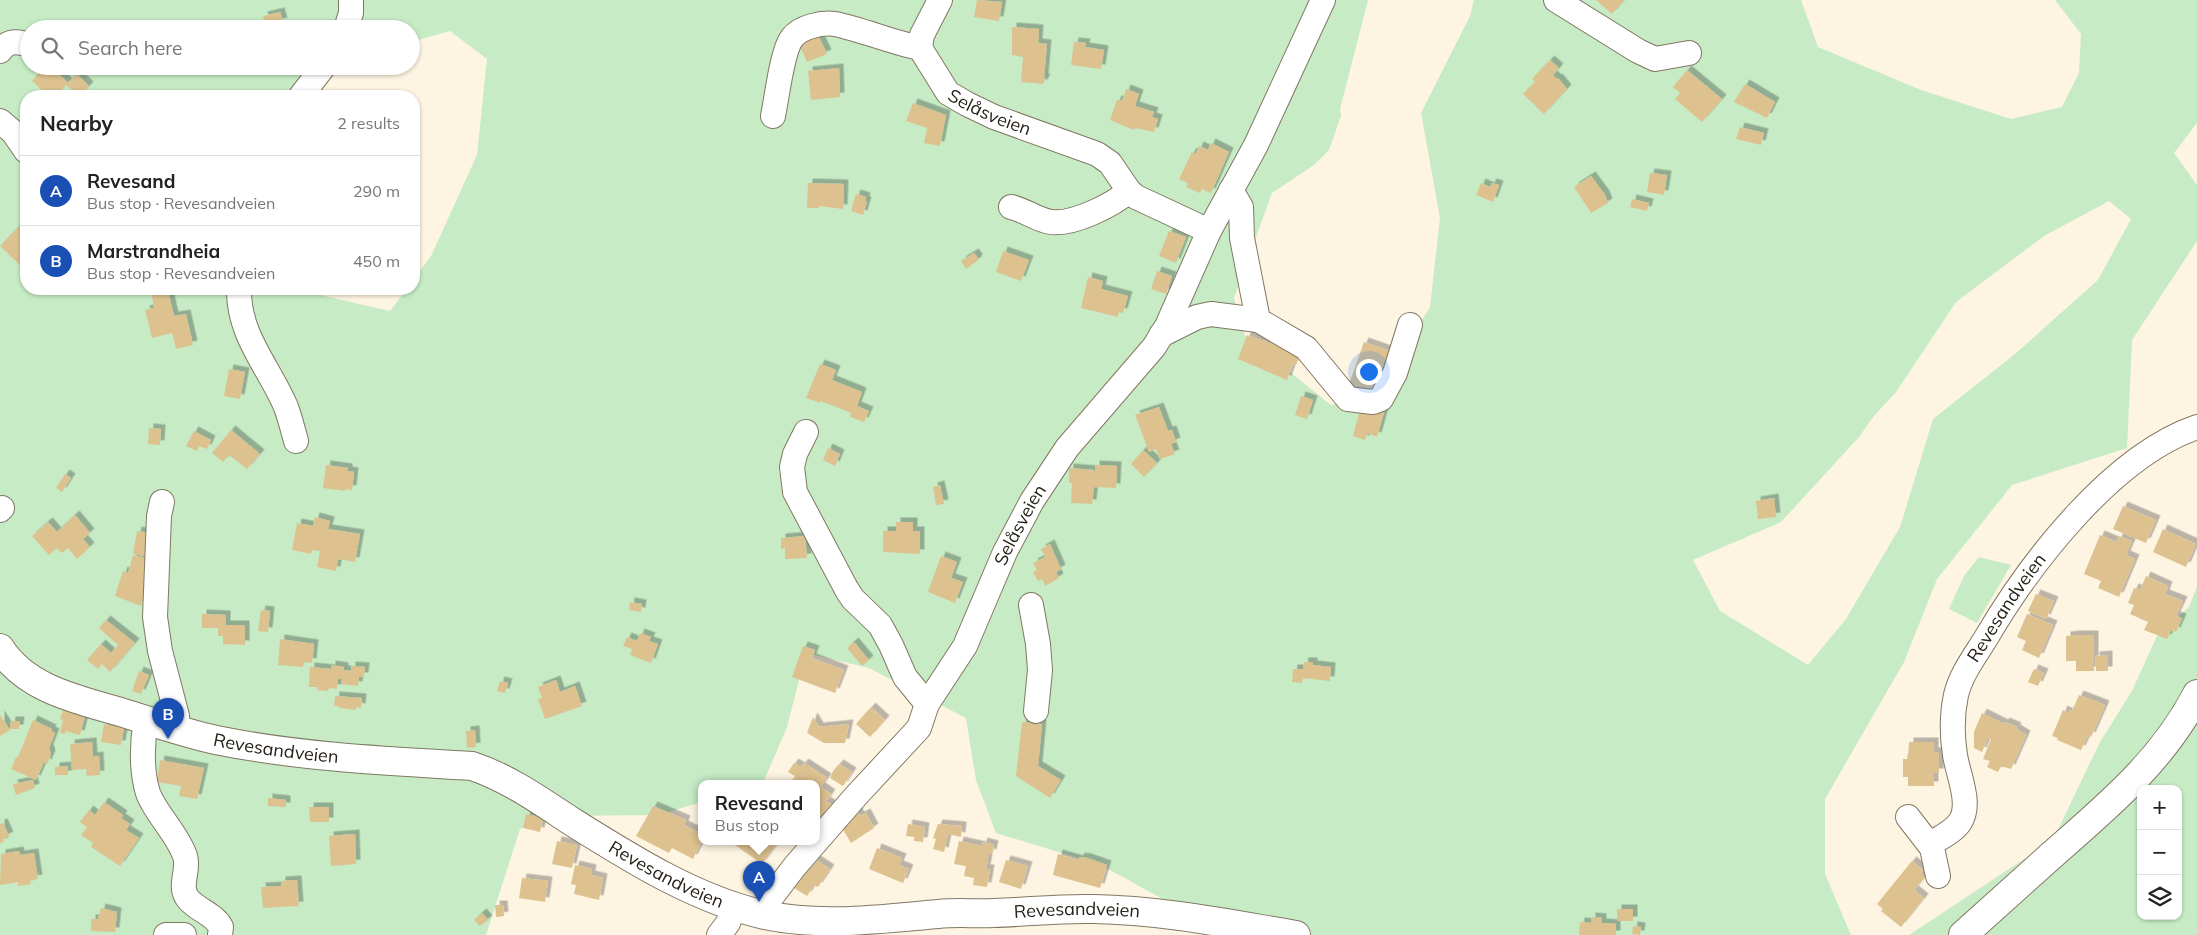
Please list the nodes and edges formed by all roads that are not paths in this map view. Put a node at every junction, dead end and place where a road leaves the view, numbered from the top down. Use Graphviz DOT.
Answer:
graph roads {
  1 [pos="351,0"];
  2 [pos="940,0"];
  3 [pos="1323,0"];
  4 [pos="1556,0"];
  5 [pos="349,20"];
  6 [pos="920,48"];
  7 [pos="1689,53"];
  8 [pos="317,75"];
  9 [pos="306,90"];
  10 [pos="773,116"];
  11 [pos="0,122"];
  12 [pos="20,142"];
  13 [pos="1231,190"];
  14 [pos="1129,191"];
  15 [pos="1011,206"];
  16 [pos="1209,231"];
  17 [pos="239,295"];
  18 [pos="1258,320"];
  19 [pos="1410,325"];
  20 [pos="1161,335"];
  21 [pos="2197,427"];
  22 [pos="806,432"];
  23 [pos="296,441"];
  24 [pos="162,502"];
  25 [pos="1031,605"];
  26 [pos="0,648"];
  27 [pos="2197,694"];
  28 [pos="927,704"];
  29 [pos="1036,711"];
  30 [pos="146,720"];
  31 [pos="177,729"];
  32 [pos="1908,817"];
  33 [pos="820,837"];
  34 [pos="1930,844"];
  35 [pos="813,845"];
  36 [pos="1938,876"];
  37 [pos="734,907"];
  38 [pos="768,915"];
  39 [pos="166,935"];
  40 [pos="184,935"];
  41 [pos="221,935"];
  42 [pos="719,935"];
  43 [pos="1296,935"];
  44 [pos="1963,935"];
  1 -- 5 [label="street"];
  2 -- 6 [label="street"];
  3 -- 13 [label="street, Selåsveien"];
  4 -- 7 [label="street"];
  6 -- 10 [label="street"];
  6 -- 14 [label="street, Selåsveien"];
  8 -- 9 [label="street"];
  11 -- 12 [label="street"];
  13 -- 16 [label="street, Selåsveien"];
  13 -- 18 [label="street"];
  14 -- 15 [label="street"];
  14 -- 16 [label="street, Selåsveien"];
  16 -- 20 [label="street, Selåsveien"];
  17 -- 23 [label="street"];
  18 -- 19 [label="street"];
  18 -- 20 [label="street"];
  20 -- 28 [label="street, Selåsveien"];
  21 -- 34 [label="street, Revesandveien"];
  22 -- 28 [label="street"];
  24 -- 31 [label="street"];
  25 -- 29 [label="street"];
  26 -- 30 [label="main road, Revesandveien"];
  27 -- 44 [label="main road"];
  28 -- 33 [label="street, Selåsveien"];
  30 -- 31 [label="main road, Revesandveien"];
  30 -- 41 [label="street"];
  31 -- 37 [label="main road, Revesandveien"];
  32 -- 34 [label="street"];
  34 -- 36 [label="street"];
  35 -- 38 [label="street, Selåsveien"];
  37 -- 38 [label="main road, Revesandveien"];
  37 -- 42 [label="street"];
  38 -- 43 [label="main road, Revesandveien"];
  39 -- 40 [label="street"];
}
